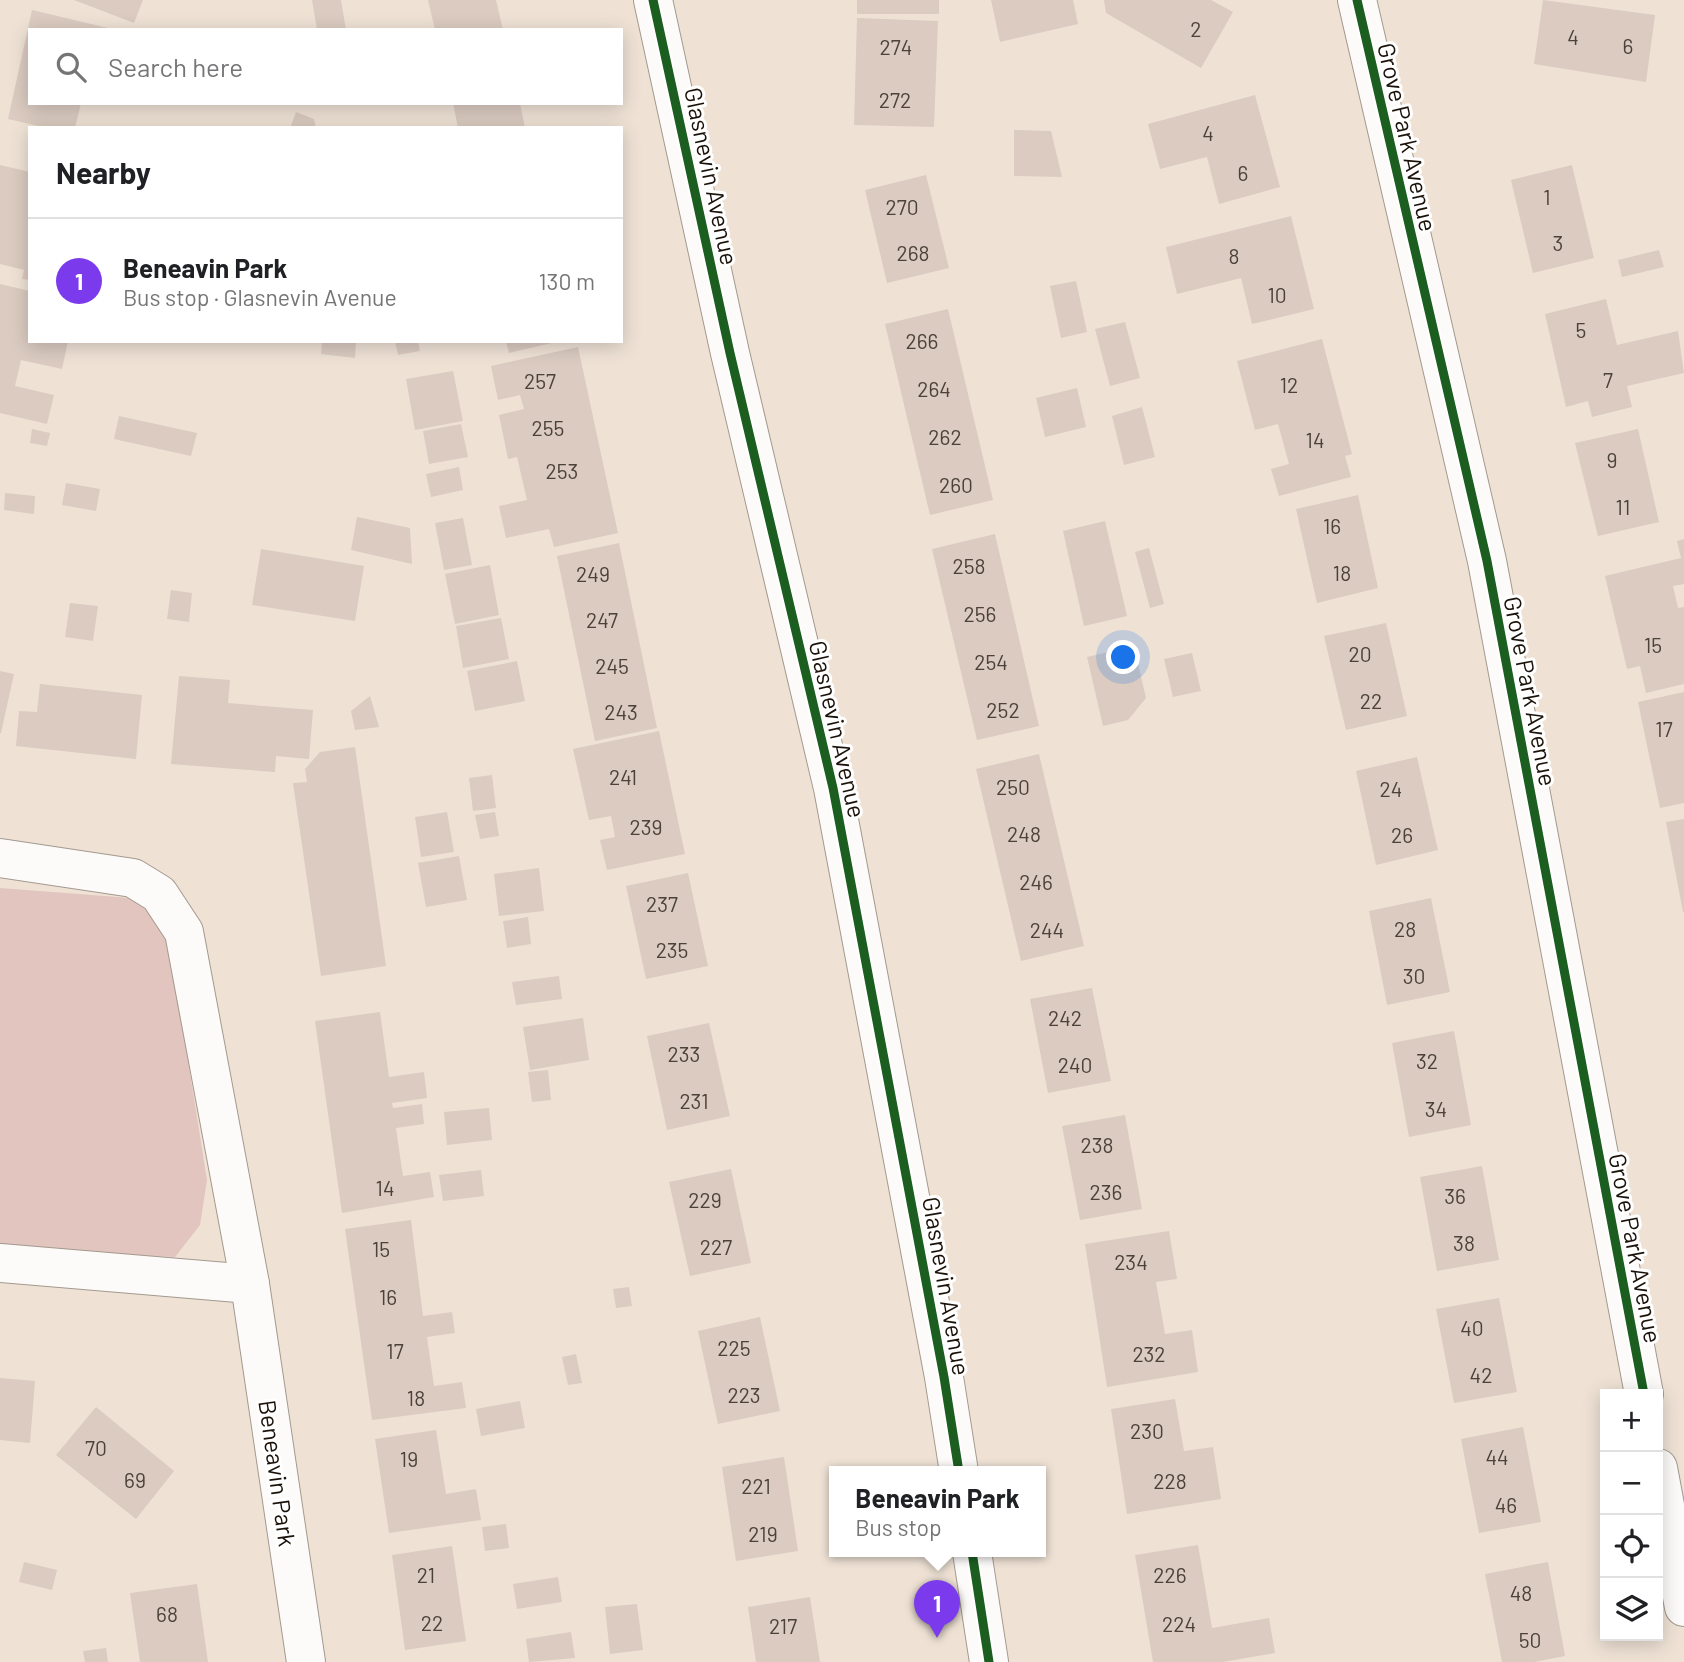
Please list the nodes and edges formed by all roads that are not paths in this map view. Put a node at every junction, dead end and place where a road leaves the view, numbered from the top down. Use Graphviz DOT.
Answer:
graph roads {
  1 [pos="653,0"];
  2 [pos="1357,0"];
  3 [pos="0,858"];
  4 [pos="0,1263"];
  5 [pos="250,1284"];
  6 [pos="1643,1389"];
  7 [pos="958,1466"];
  8 [pos="1663,1495"];
  9 [pos="973,1557"];
  10 [pos="1684,1607"];
  11 [pos="306,1662"];
  12 [pos="989,1662"];
  1 -- 7 [label="street, Glasnevin Avenue"];
  2 -- 6 [label="street, Grove Park Avenue"];
  3 -- 5 [label="street, Beneavin Park"];
  4 -- 5 [label="street"];
  5 -- 11 [label="street, Beneavin Park"];
  8 -- 10 [label="street"];
  9 -- 12 [label="street"];
}
